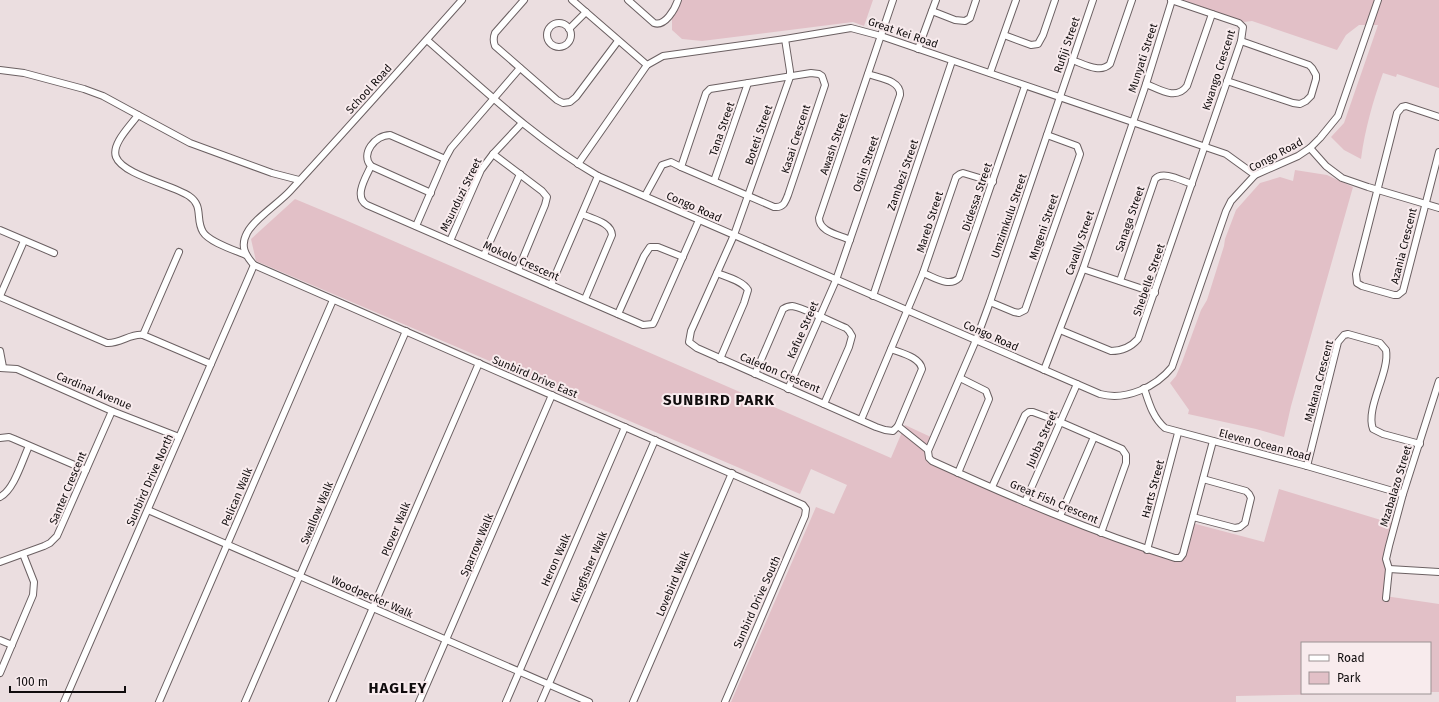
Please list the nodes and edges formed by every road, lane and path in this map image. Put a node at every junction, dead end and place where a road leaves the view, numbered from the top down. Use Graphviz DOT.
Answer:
graph roads {
  1 [pos="462,0"];
  2 [pos="524,0"];
  3 [pos="572,0"];
  4 [pos="628,0"];
  5 [pos="678,0"];
  6 [pos="893,0"];
  7 [pos="936,0"];
  8 [pos="976,0"];
  9 [pos="1016,0"];
  10 [pos="1055,0"];
  11 [pos="1093,0"];
  12 [pos="1132,0"];
  13 [pos="1172,0"];
  14 [pos="1378,0"];
  15 [pos="932,11"];
  16 [pos="586,12"];
  17 [pos="1212,14"];
  18 [pos="570,29"];
  19 [pos="1004,35"];
  20 [pos="881,36"];
  21 [pos="785,39"];
  22 [pos="427,40"];
  23 [pos="618,40"];
  24 [pos="1241,41"];
  25 [pos="918,49"];
  26 [pos="1072,60"];
  27 [pos="952,61"];
  28 [pos="646,65"];
  29 [pos="520,68"];
  30 [pos="0,70"];
  31 [pos="990,73"];
  32 [pos="868,74"];
  33 [pos="790,77"];
  34 [pos="1227,81"];
  35 [pos="748,83"];
  36 [pos="1146,84"];
  37 [pos="1026,86"];
  38 [pos="1060,97"];
  39 [pos="494,98"];
  40 [pos="138,115"];
  41 [pos="1439,117"];
  42 [pos="1133,122"];
  43 [pos="522,123"];
  44 [pos="1047,135"];
  45 [pos="1204,146"];
  46 [pos="1310,148"];
  47 [pos="1439,152"];
  48 [pos="493,154"];
  49 [pos="445,159"];
  50 [pos="578,164"];
  51 [pos="371,166"];
  52 [pos="681,167"];
  53 [pos="520,174"];
  54 [pos="1254,175"];
  55 [pos="598,176"];
  56 [pos="299,180"];
  57 [pos="714,181"];
  58 [pos="993,182"];
  59 [pos="1192,184"];
  60 [pos="1377,190"];
  61 [pos="431,193"];
  62 [pos="645,196"];
  63 [pos="749,196"];
  64 [pos="1425,203"];
  65 [pos="1439,208"];
  66 [pos="582,214"];
  67 [pos="699,220"];
  68 [pos="416,226"];
  69 [pos="0,230"];
  70 [pos="734,235"];
  71 [pos="850,240"];
  72 [pos="24,241"];
  73 [pos="450,241"];
  74 [pos="179,252"];
  75 [pos="54,254"];
  76 [pos="246,255"];
  77 [pos="484,255"];
  78 [pos="683,257"];
  79 [pos="254,265"];
  80 [pos="1083,269"];
  81 [pos="518,270"];
  82 [pos="717,272"];
  83 [pos="923,273"];
  84 [pos="836,280"];
  85 [pos="1120,281"];
  86 [pos="551,285"];
  87 [pos="1155,293"];
  88 [pos="0,296"];
  89 [pos="873,296"];
  90 [pos="585,299"];
  91 [pos="333,300"];
  92 [pos="990,302"];
  93 [pos="908,311"];
  94 [pos="618,314"];
  95 [pos="819,317"];
  96 [pos="1060,330"];
  97 [pos="406,332"];
  98 [pos="143,335"];
  99 [pos="976,340"];
  100 [pos="891,349"];
  101 [pos="0,351"];
  102 [pos="720,358"];
  103 [pos="479,363"];
  104 [pos="211,364"];
  105 [pos="2,368"];
  106 [pos="1044,370"];
  107 [pos="755,374"];
  108 [pos="960,378"];
  109 [pos="1439,381"];
  110 [pos="1077,384"];
  111 [pos="1144,388"];
  112 [pos="788,389"];
  113 [pos="552,395"];
  114 [pos="1437,395"];
  115 [pos="824,404"];
  116 [pos="112,410"];
  117 [pos="861,420"];
  118 [pos="1060,422"];
  119 [pos="898,426"];
  120 [pos="625,427"];
  121 [pos="1178,433"];
  122 [pos="179,437"];
  123 [pos="1094,437"];
  124 [pos="0,438"];
  125 [pos="655,440"];
  126 [pos="1213,442"];
  127 [pos="1420,444"];
  128 [pos="29,446"];
  129 [pos="928,450"];
  130 [pos="1307,466"];
  131 [pos="86,470"];
  132 [pos="958,472"];
  133 [pos="732,473"];
  134 [pos="1203,479"];
  135 [pos="992,487"];
  136 [pos="1403,494"];
  137 [pos="0,497"];
  138 [pos="1025,502"];
  139 [pos="806,509"];
  140 [pos="148,510"];
  141 [pos="1060,516"];
  142 [pos="1193,517"];
  143 [pos="1102,533"];
  144 [pos="228,545"];
  145 [pos="1147,550"];
  146 [pos="24,554"];
  147 [pos="0,562"];
  148 [pos="1389,569"];
  149 [pos="1438,570"];
  150 [pos="300,576"];
  151 [pos="1386,598"];
  152 [pos="373,608"];
  153 [pos="0,640"];
  154 [pos="446,640"];
  155 [pos="12,645"];
  156 [pos="519,672"];
  157 [pos="0,673"];
  158 [pos="549,685"];
  159 [pos="64,702"];
  160 [pos="159,702"];
  161 [pos="246,702"];
  162 [pos="332,702"];
  163 [pos="419,702"];
  164 [pos="506,702"];
  165 [pos="541,702"];
  166 [pos="589,702"];
  167 [pos="633,702"];
  168 [pos="724,702"];
  1 -- 22 [label="street, School Road"];
  2 -- 29 [label="street"];
  3 -- 16 [label="street"];
  4 -- 5 [label="street"];
  6 -- 20 [label="street"];
  7 -- 15 [label="street"];
  8 -- 15 [label="street"];
  9 -- 19 [label="street"];
  10 -- 19 [label="street"];
  11 -- 26 [label="street, Rufiji Street"];
  12 -- 26 [label="street"];
  13 -- 17 [label="street, Kwango Crescent"];
  13 -- 36 [label="street, Munyati Street"];
  14 -- 46 [label="street, Congo Road"];
  15 -- 25 [label="street"];
  16 -- 18 [label="street"];
  16 -- 23 [label="street"];
  17 -- 24 [label="street, Kwango Crescent"];
  17 -- 36 [label="street"];
  18 -- 18 [label="street"];
  19 -- 31 [label="street"];
  20 -- 21 [label="street, Great Kei Road"];
  20 -- 25 [label="street, Great Kei Road"];
  20 -- 32 [label="street, Awash Street"];
  21 -- 28 [label="street, Great Kei Road"];
  21 -- 33 [label="street, Boteti Street"];
  22 -- 39 [label="street, Congo Road"];
  22 -- 56 [label="street, School Road"];
  23 -- 28 [label="street"];
  23 -- 29 [label="street"];
  24 -- 34 [label="street, Kwango Crescent"];
  24 -- 34 [label="street"];
  25 -- 27 [label="street, Great Kei Road"];
  26 -- 38 [label="street, Rufiji Street"];
  27 -- 31 [label="street, Great Kei Road"];
  27 -- 89 [label="street, Zambezi Street"];
  28 -- 50 [label="street, Great Kei Road"];
  29 -- 39 [label="street"];
  30 -- 40 [label="street"];
  31 -- 37 [label="street, Great Kei Road"];
  32 -- 71 [label="street, Awash Street"];
  32 -- 71 [label="street, Oslin Street"];
  33 -- 35 [label="street"];
  33 -- 63 [label="street, Boteti Street"];
  33 -- 63 [label="street, Kasai Crescent"];
  34 -- 45 [label="street, Kwango Crescent"];
  35 -- 52 [label="street"];
  35 -- 57 [label="street, Tana Street"];
  36 -- 42 [label="street, Munyati Street"];
  37 -- 38 [label="street, Great Kei Road"];
  37 -- 58 [label="street, Didessa Street"];
  38 -- 42 [label="street, Great Kei Road"];
  38 -- 44 [label="street, Umzimkulu Street"];
  39 -- 43 [label="street, Congo Road"];
  39 -- 49 [label="street"];
  40 -- 56 [label="street"];
  40 -- 76 [label="street"];
  41 -- 60 [label="street"];
  42 -- 45 [label="street, Great Kei Road"];
  42 -- 80 [label="street, Cavally Street"];
  43 -- 48 [label="street, Msunduzi Street"];
  43 -- 50 [label="street, Congo Road"];
  44 -- 92 [label="street, Umzimkulu Street"];
  44 -- 92 [label="street, Mngeni Street"];
  45 -- 54 [label="street, Great Kei Road"];
  45 -- 59 [label="street, Shebelle Street"];
  46 -- 54 [label="street, Congo Road"];
  46 -- 60 [label="street"];
  47 -- 64 [label="street"];
  48 -- 53 [label="street"];
  48 -- 73 [label="street, Msunduzi Street"];
  49 -- 51 [label="street"];
  49 -- 61 [label="street"];
  50 -- 55 [label="street, Congo Road"];
  51 -- 61 [label="street"];
  51 -- 68 [label="street, Mokolo Crescent"];
  52 -- 57 [label="street"];
  52 -- 62 [label="street"];
  53 -- 77 [label="street"];
  53 -- 81 [label="street"];
  54 -- 111 [label="street, Congo Road"];
  55 -- 62 [label="street, Congo Road"];
  55 -- 66 [label="street"];
  56 -- 76 [label="street, School Road"];
  57 -- 63 [label="street"];
  58 -- 83 [label="street, Mareb Street"];
  58 -- 83 [label="street, Didessa Street"];
  59 -- 85 [label="street, Sanaga Street"];
  59 -- 87 [label="street, Shebelle Street"];
  60 -- 64 [label="street"];
  60 -- 64 [label="street, Azania Crescent"];
  61 -- 68 [label="street"];
  62 -- 67 [label="street, Congo Road"];
  63 -- 70 [label="street, Boteti Street"];
  64 -- 65 [label="street"];
  66 -- 86 [label="street"];
  66 -- 90 [label="street"];
  67 -- 70 [label="street, Congo Road"];
  67 -- 78 [label="street, Mokolo Crescent"];
  68 -- 73 [label="street, Mokolo Crescent"];
  69 -- 72 [label="street"];
  70 -- 82 [label="street, Caledon Crescent"];
  70 -- 84 [label="street, Congo Road"];
  71 -- 84 [label="street, Oslin Street"];
  72 -- 75 [label="street"];
  72 -- 88 [label="street"];
  73 -- 77 [label="street, Mokolo Crescent"];
  74 -- 98 [label="street"];
  76 -- 79 [label="street"];
  77 -- 81 [label="street, Mokolo Crescent"];
  78 -- 94 [label="street"];
  78 -- 94 [label="street, Mokolo Crescent"];
  79 -- 91 [label="street, Sunbird Drive East"];
  79 -- 104 [label="street, Sunbird Drive North"];
  80 -- 85 [label="street"];
  80 -- 96 [label="street, Cavally Street"];
  81 -- 86 [label="street, Mokolo Crescent"];
  82 -- 102 [label="street"];
  82 -- 102 [label="street, Caledon Crescent"];
  83 -- 93 [label="street, Mareb Street"];
  84 -- 89 [label="street, Congo Road"];
  84 -- 95 [label="street, Kafue Street"];
  85 -- 87 [label="street"];
  86 -- 90 [label="street, Mokolo Crescent"];
  87 -- 96 [label="street, Shebelle Street"];
  88 -- 98 [label="street"];
  89 -- 93 [label="street, Congo Road"];
  90 -- 94 [label="street, Mokolo Crescent"];
  91 -- 97 [label="street, Sunbird Drive East"];
  91 -- 144 [label="street, Pelican Walk"];
  92 -- 99 [label="street, Umzimkulu Street"];
  93 -- 99 [label="street, Congo Road"];
  93 -- 100 [label="street"];
  95 -- 107 [label="street"];
  95 -- 112 [label="street, Kafue Street"];
  95 -- 115 [label="street"];
  96 -- 106 [label="street, Cavally Street"];
  97 -- 103 [label="street, Sunbird Drive East"];
  97 -- 150 [label="street, Swallow Walk"];
  98 -- 104 [label="street"];
  99 -- 106 [label="street, Congo Road"];
  99 -- 108 [label="street"];
  100 -- 117 [label="street"];
  100 -- 119 [label="street"];
  101 -- 105 [label="street"];
  102 -- 107 [label="street, Caledon Crescent"];
  103 -- 113 [label="street, Sunbird Drive East"];
  103 -- 152 [label="street, Plover Walk"];
  104 -- 122 [label="street, Sunbird Drive North"];
  105 -- 116 [label="street, Cardinal Avenue"];
  106 -- 110 [label="street, Congo Road"];
  107 -- 112 [label="street, Caledon Crescent"];
  108 -- 129 [label="street"];
  108 -- 132 [label="street"];
  109 -- 114 [label="street, Mzabalazo Street"];
  110 -- 111 [label="street, Congo Road"];
  110 -- 118 [label="street, Jubba Street"];
  111 -- 121 [label="street, Eleven Ocean Road"];
  112 -- 115 [label="street, Caledon Crescent"];
  113 -- 120 [label="street, Sunbird Drive East"];
  113 -- 154 [label="street, Sparrow Walk"];
  114 -- 127 [label="street, Mzabalazo Street"];
  115 -- 117 [label="street, Caledon Crescent"];
  116 -- 122 [label="street, Cardinal Avenue"];
  116 -- 131 [label="street, Santer Crescent"];
  117 -- 119 [label="street, Caledon Crescent"];
  118 -- 123 [label="street"];
  118 -- 135 [label="street"];
  118 -- 138 [label="street, Jubba Street"];
  119 -- 129 [label="street, Great Fish Crescent"];
  120 -- 125 [label="street, Sunbird Drive East"];
  120 -- 156 [label="street, Heron Walk"];
  121 -- 126 [label="street, Eleven Ocean Road"];
  121 -- 145 [label="street, Harts Street"];
  122 -- 140 [label="street, Sunbird Drive North"];
  123 -- 141 [label="street"];
  123 -- 143 [label="street"];
  124 -- 128 [label="street"];
  125 -- 133 [label="street, Sunbird Drive East"];
  125 -- 158 [label="street, Kingfisher Walk"];
  126 -- 130 [label="street, Eleven Ocean Road"];
  126 -- 134 [label="street, Great Fish Crescent"];
  127 -- 130 [label="street, Makana Crescent"];
  127 -- 136 [label="street, Mzabalazo Street"];
  128 -- 131 [label="street"];
  128 -- 137 [label="street"];
  129 -- 132 [label="street, Great Fish Crescent"];
  130 -- 136 [label="street, Eleven Ocean Road"];
  131 -- 146 [label="street, Santer Crescent"];
  132 -- 135 [label="street, Great Fish Crescent"];
  133 -- 139 [label="street, Sunbird Drive East"];
  133 -- 167 [label="street, Lovebird Walk"];
  134 -- 142 [label="street, Great Fish Crescent"];
  134 -- 142 [label="street"];
  135 -- 138 [label="street, Great Fish Crescent"];
  136 -- 148 [label="street, Mzabalazo Street"];
  138 -- 141 [label="street, Great Fish Crescent"];
  139 -- 168 [label="street, Sunbird Drive South"];
  140 -- 144 [label="street, Woodpecker Walk"];
  140 -- 159 [label="street, Sunbird Drive North"];
  141 -- 143 [label="street, Great Fish Crescent"];
  142 -- 145 [label="street, Great Fish Crescent"];
  143 -- 145 [label="street, Great Fish Crescent"];
  144 -- 150 [label="street, Woodpecker Walk"];
  144 -- 160 [label="street, Pelican Walk"];
  146 -- 147 [label="street, Santer Crescent"];
  146 -- 155 [label="street"];
  148 -- 149 [label="street"];
  148 -- 151 [label="street, Mzabalazo Street"];
  150 -- 152 [label="street, Woodpecker Walk"];
  150 -- 161 [label="street, Swallow Walk"];
  152 -- 154 [label="street, Woodpecker Walk"];
  152 -- 162 [label="street, Plover Walk"];
  153 -- 155 [label="street"];
  154 -- 156 [label="street, Woodpecker Walk"];
  154 -- 163 [label="street, Sparrow Walk"];
  155 -- 157 [label="street"];
  156 -- 158 [label="street, Woodpecker Walk"];
  156 -- 164 [label="street, Heron Walk"];
  158 -- 165 [label="street, Kingfisher Walk"];
  158 -- 166 [label="street, Woodpecker Walk"];
}
